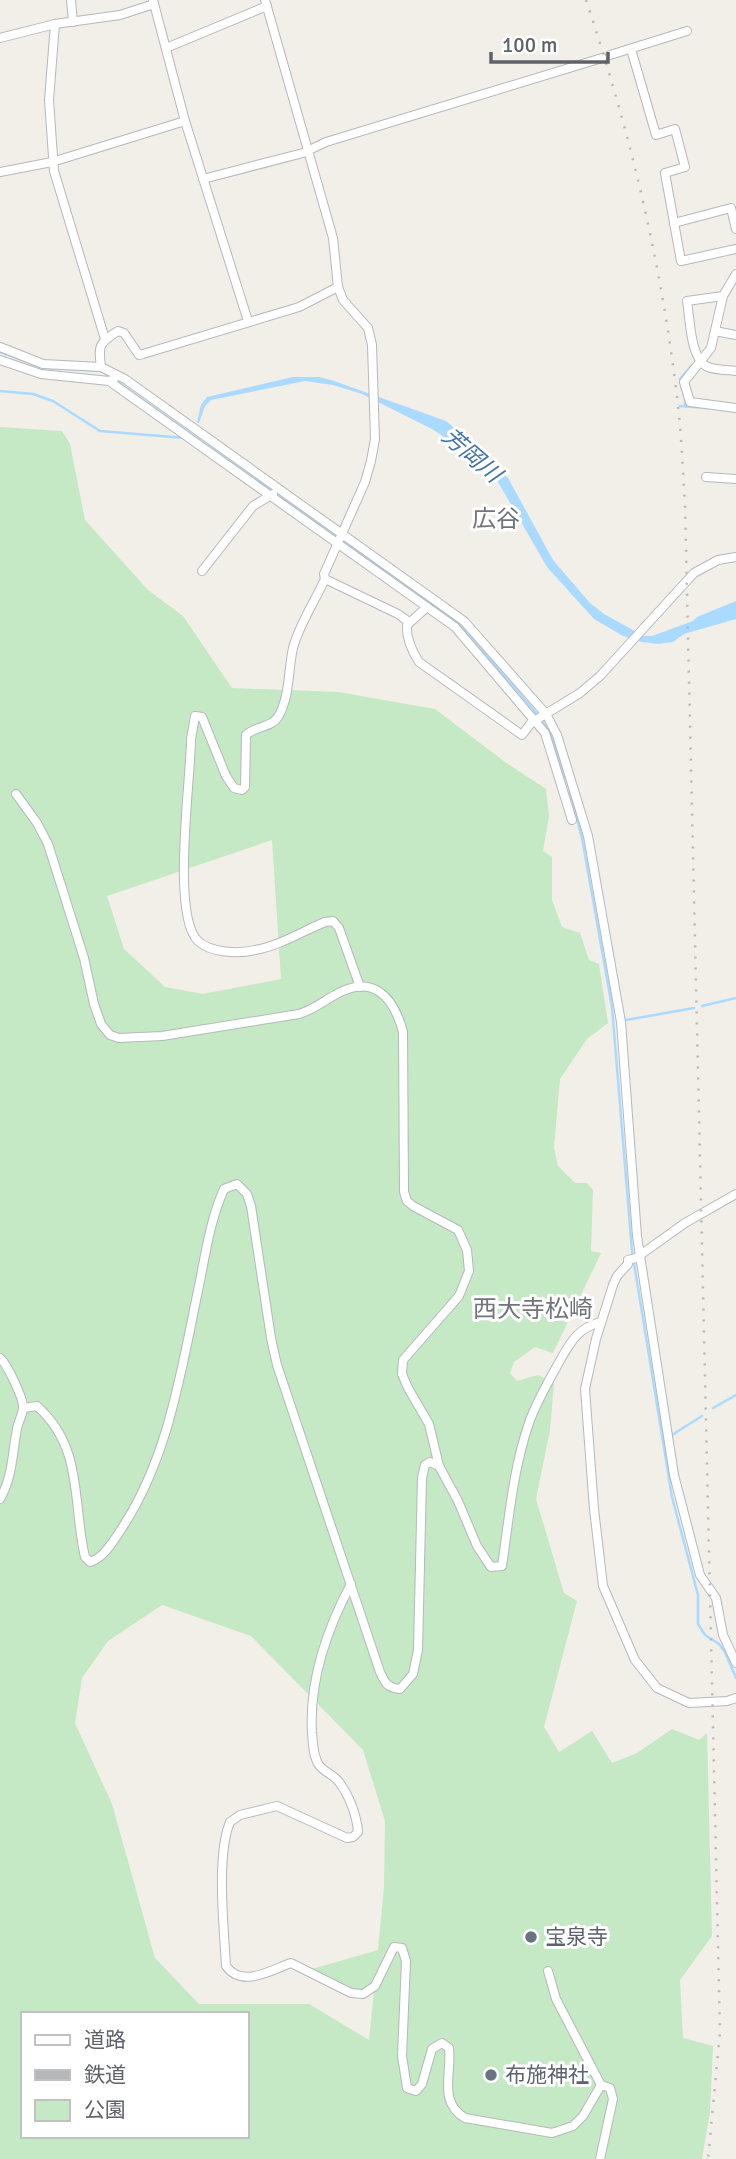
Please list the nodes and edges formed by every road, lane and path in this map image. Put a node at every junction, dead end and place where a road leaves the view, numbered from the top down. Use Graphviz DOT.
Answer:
graph roads {
  1 [pos="71,0"];
  2 [pos="153,2"];
  3 [pos="266,3"];
  4 [pos="73,22"];
  5 [pos="55,24"];
  6 [pos="687,31"];
  7 [pos="0,38"];
  8 [pos="166,48"];
  9 [pos="631,49"];
  10 [pos="186,121"];
  11 [pos="308,150"];
  12 [pos="52,162"];
  13 [pos="0,172"];
  14 [pos="203,179"];
  15 [pos="674,223"];
  16 [pos="736,229"];
  17 [pos="736,249"];
  18 [pos="736,274"];
  19 [pos="338,287"];
  20 [pos="723,296"];
  21 [pos="248,321"];
  22 [pos="715,331"];
  23 [pos="736,335"];
  24 [pos="105,339"];
  25 [pos="0,347"];
  26 [pos="0,359"];
  27 [pos="701,362"];
  28 [pos="101,367"];
  29 [pos="736,372"];
  30 [pos="114,379"];
  31 [pos="736,408"];
  32 [pos="706,477"];
  33 [pos="736,479"];
  34 [pos="274,492"];
  35 [pos="340,540"];
  36 [pos="736,557"];
  37 [pos="202,571"];
  38 [pos="325,579"];
  39 [pos="427,607"];
  40 [pos="409,622"];
  41 [pos="540,717"];
  42 [pos="16,794"];
  43 [pos="572,820"];
  44 [pos="360,987"];
  45 [pos="736,1194"];
  46 [pos="635,1258"];
  47 [pos="601,1322"];
  48 [pos="0,1359"];
  49 [pos="23,1408"];
  50 [pos="439,1466"];
  51 [pos="0,1499"];
  52 [pos="351,1584"];
  53 [pos="736,1663"];
  54 [pos="735,1700"];
  55 [pos="548,1971"];
  56 [pos="601,2085"];
  57 [pos="600,2159"];
  1 -- 4 [label="street"];
  2 -- 4 [label="street"];
  2 -- 8 [label="street"];
  3 -- 8 [label="street"];
  3 -- 11 [label="street"];
  4 -- 5 [label="street"];
  5 -- 7 [label="street"];
  5 -- 12 [label="street"];
  6 -- 9 [label="street"];
  8 -- 10 [label="street"];
  9 -- 11 [label="street"];
  9 -- 15 [label="street"];
  10 -- 12 [label="street"];
  10 -- 14 [label="street"];
  11 -- 14 [label="street"];
  11 -- 19 [label="street"];
  12 -- 13 [label="street"];
  12 -- 24 [label="street"];
  14 -- 21 [label="street"];
  15 -- 16 [label="street"];
  15 -- 17 [label="street"];
  18 -- 20 [label="street"];
  19 -- 21 [label="street"];
  19 -- 35 [label="street"];
  20 -- 22 [label="street"];
  20 -- 27 [label="street"];
  21 -- 24 [label="street"];
  22 -- 23 [label="street"];
  22 -- 27 [label="street"];
  24 -- 28 [label="street"];
  25 -- 28 [label="street"];
  26 -- 30 [label="street"];
  27 -- 29 [label="street"];
  27 -- 31 [label="street"];
  28 -- 30 [label="street"];
  30 -- 34 [label="street"];
  32 -- 33 [label="street"];
  34 -- 35 [label="street"];
  34 -- 37 [label="street"];
  35 -- 38 [label="street"];
  35 -- 39 [label="street"];
  35 -- 41 [label="street"];
  36 -- 41 [label="street"];
  38 -- 40 [label="street"];
  38 -- 44 [label="street"];
  39 -- 40 [label="street"];
  39 -- 41 [label="street"];
  40 -- 41 [label="street"];
  41 -- 43 [label="street"];
  41 -- 46 [label="street"];
  42 -- 44 [label="street"];
  44 -- 50 [label="street"];
  45 -- 46 [label="street"];
  46 -- 47 [label="street"];
  46 -- 53 [label="street"];
  47 -- 50 [label="street"];
  47 -- 54 [label="street"];
  48 -- 49 [label="street"];
  49 -- 51 [label="street"];
  49 -- 52 [label="street"];
  50 -- 52 [label="street"];
  52 -- 56 [label="street"];
  55 -- 56 [label="street"];
  56 -- 57 [label="street"];
}
